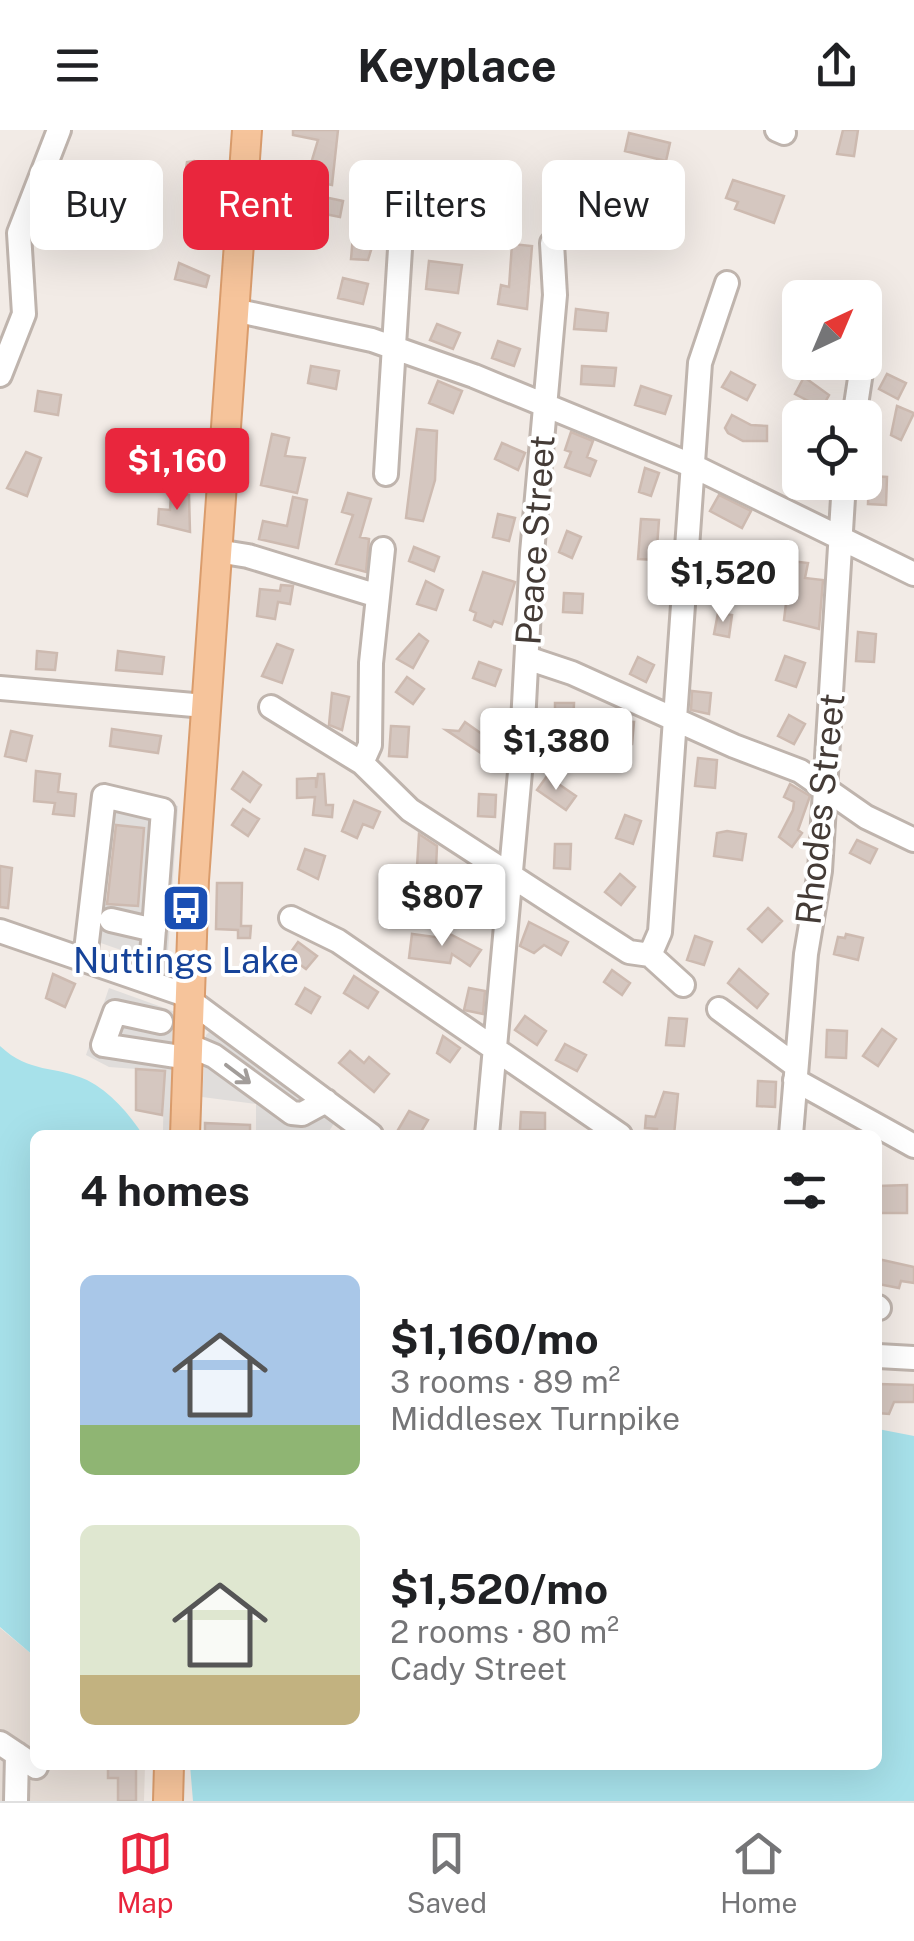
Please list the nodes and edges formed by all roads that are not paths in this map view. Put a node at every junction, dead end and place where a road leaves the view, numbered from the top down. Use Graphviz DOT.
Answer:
graph roads {
  1 [pos="59,130"];
  2 [pos="247,130"];
  3 [pos="400,250"];
  4 [pos="553,250"];
  5 [pos="727,283"];
  6 [pos="234,310"];
  7 [pos="395,348"];
  8 [pos="0,375"];
  9 [pos="545,405"];
  10 [pos="691,464"];
  11 [pos="386,474"];
  12 [pos="842,500"];
  13 [pos="837,538"];
  14 [pos="383,550"];
  15 [pos="217,551"];
  16 [pos="914,574"];
  17 [pos="378,596"];
  18 [pos="526,658"];
  19 [pos="0,688"];
  20 [pos="206,706"];
  21 [pos="270,707"];
  22 [pos="676,719"];
  23 [pos="362,763"];
  24 [pos="826,786"];
  25 [pos="914,840"];
  26 [pos="510,874"];
  27 [pos="291,918"];
  28 [pos="111,920"];
  29 [pos="154,930"];
  30 [pos="0,931"];
  31 [pos="650,954"];
  32 [pos="85,959"];
  33 [pos="150,981"];
  34 [pos="683,985"];
  35 [pos="190,998"];
  36 [pos="719,1008"];
  37 [pos="161,1022"];
  38 [pos="495,1050"];
  39 [pos="188,1052"];
  40 [pos="796,1073"];
  41 [pos="326,1101"];
  42 [pos="185,1130"];
  43 [pos="364,1130"];
  44 [pos="487,1130"];
  45 [pos="613,1130"];
  46 [pos="791,1130"];
  47 [pos="914,1146"];
  48 [pos="882,1356"];
  49 [pos="914,1358"];
  50 [pos="18,1755"];
  51 [pos="169,1770"];
  52 [pos="16,1801"];
  53 [pos="168,1801"];
  1 -- 8 [label="street"];
  2 -- 6 [label="main road"];
  3 -- 7 [label="street"];
  4 -- 9 [label="street, Peace Street"];
  5 -- 10 [label="street"];
  6 -- 7 [label="street"];
  6 -- 15 [label="main road"];
  7 -- 9 [label="street"];
  7 -- 11 [label="street"];
  9 -- 10 [label="street"];
  9 -- 18 [label="street, Peace Street"];
  10 -- 13 [label="street"];
  10 -- 22 [label="street"];
  12 -- 13 [label="street, Rhodes Street"];
  13 -- 16 [label="street"];
  13 -- 24 [label="street, Rhodes Street"];
  14 -- 17 [label="street"];
  15 -- 17 [label="street"];
  15 -- 20 [label="main road"];
  17 -- 23 [label="street"];
  18 -- 22 [label="street"];
  18 -- 26 [label="street, Peace Street"];
  19 -- 20 [label="street"];
  20 -- 35 [label="main road"];
  21 -- 23 [label="street"];
  22 -- 24 [label="street"];
  22 -- 31 [label="street"];
  23 -- 26 [label="street"];
  24 -- 25 [label="street"];
  24 -- 40 [label="street, Rhodes Street"];
  26 -- 31 [label="street"];
  26 -- 38 [label="street, Peace Street"];
  27 -- 38 [label="street"];
  28 -- 29 [label="street"];
  29 -- 32 [label="street"];
  29 -- 33 [label="street"];
  30 -- 32 [label="street"];
  31 -- 34 [label="street"];
  32 -- 33 [label="street"];
  33 -- 35 [label="street"];
  35 -- 39 [label="main road"];
  35 -- 41 [label="street"];
  36 -- 40 [label="street"];
  37 -- 39 [label="street"];
  38 -- 44 [label="street, Peace Street"];
  38 -- 45 [label="street"];
  39 -- 41 [label="street, one-way"];
  39 -- 42 [label="main road"];
  40 -- 46 [label="street, Rhodes Street"];
  40 -- 47 [label="street"];
  41 -- 43 [label="street"];
  48 -- 49 [label="street"];
  50 -- 52 [label="street"];
  51 -- 53 [label="main road"];
}
